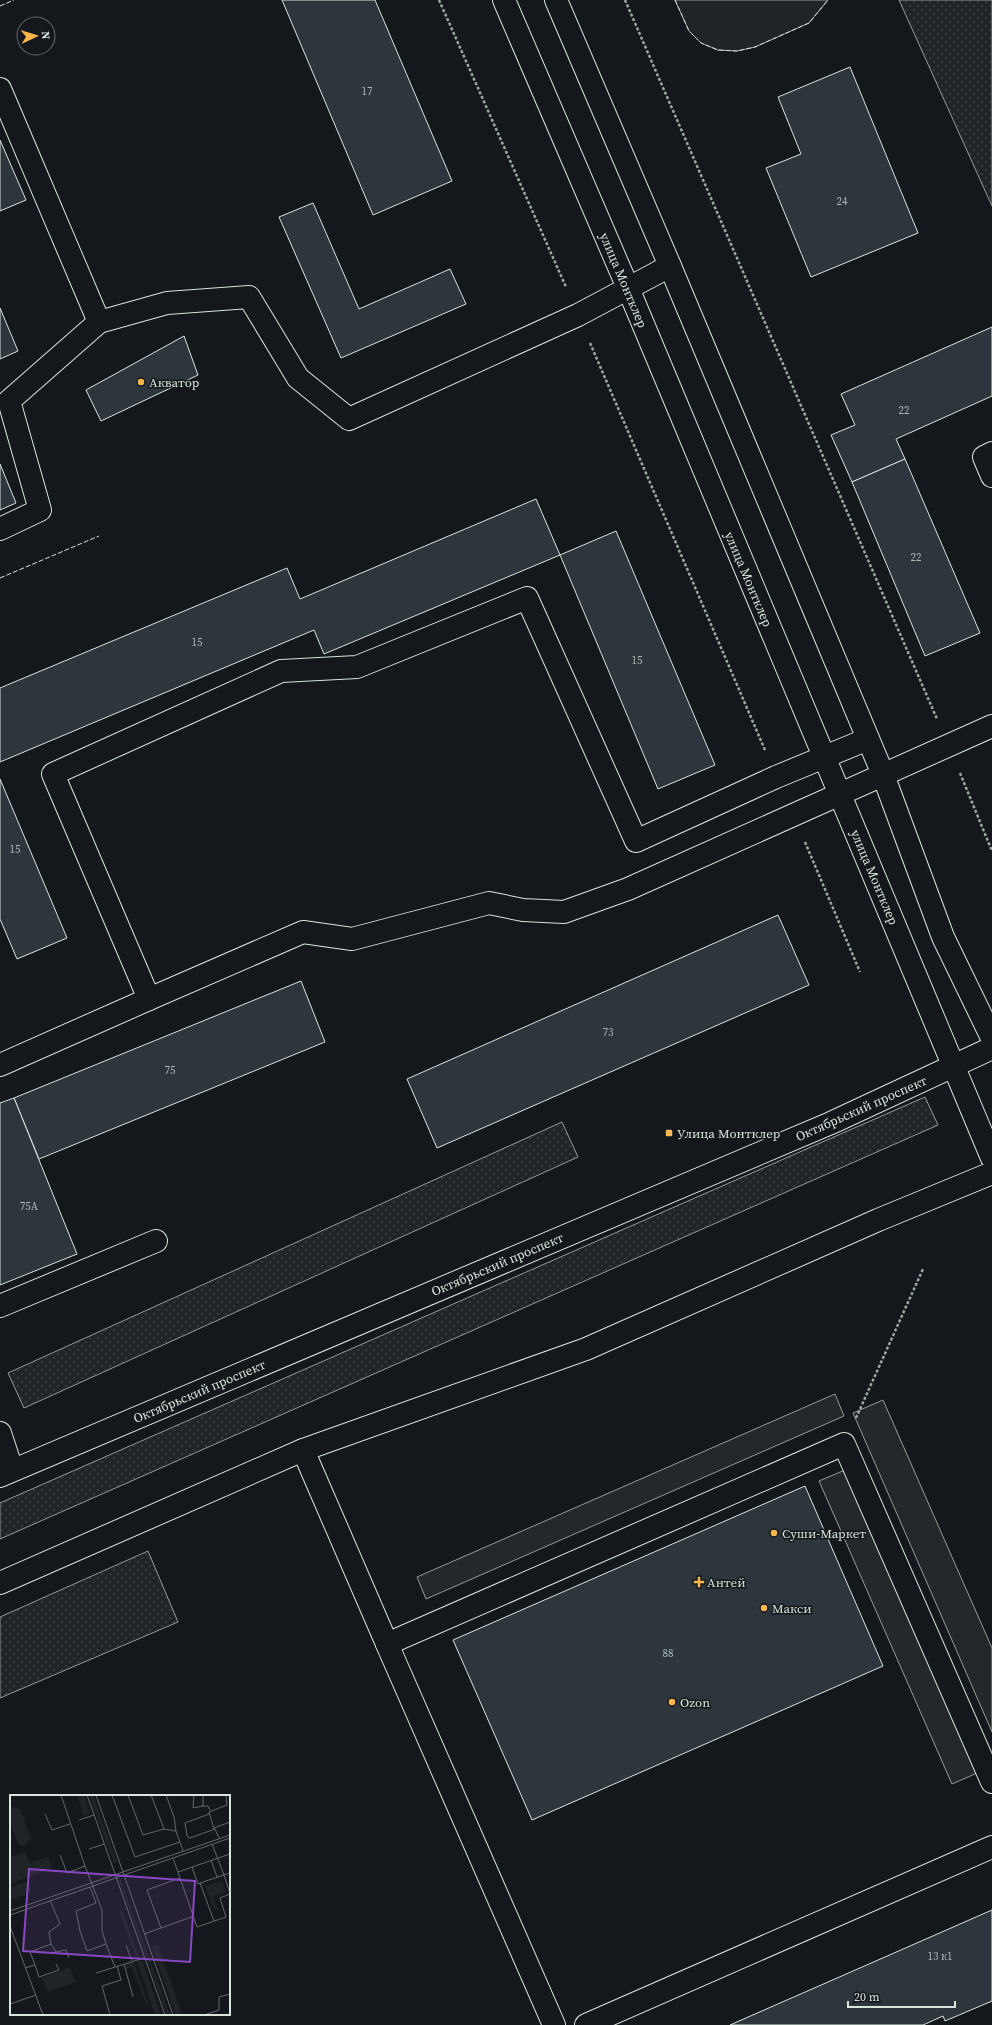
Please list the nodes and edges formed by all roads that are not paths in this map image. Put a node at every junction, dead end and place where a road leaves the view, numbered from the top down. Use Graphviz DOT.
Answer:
graph roads {
  1 [pos="504,0"];
  2 [pos="556,0"];
  3 [pos="0,89"];
  4 [pos="670,266"];
  5 [pos="628,288"];
  6 [pos="99,322"];
  7 [pos="992,453"];
  8 [pos="992,476"];
  9 [pos="0,529"];
  10 [pos="992,726"];
  11 [pos="868,739"];
  12 [pos="824,757"];
  13 [pos="840,795"];
  14 [pos="148,999"];
  15 [pos="992,1038"];
  16 [pos="992,1048"];
  17 [pos="0,1066"];
  18 [pos="954,1066"];
  19 [pos="992,1158"];
  20 [pos="992,1173"];
  21 [pos="156,1241"];
  22 [pos="0,1306"];
  23 [pos="0,1433"];
  24 [pos="303,1450"];
  25 [pos="6,1473"];
  26 [pos="0,1583"];
  27 [pos="387,1644"];
  28 [pos="992,1782"];
  29 [pos="992,1847"];
  30 [pos="554,2025"];
  31 [pos="586,2025"];
  1 -- 5 [label="street, улица Монтклер"];
  2 -- 4 [label="street"];
  3 -- 6 [label="street"];
  4 -- 5 [label="street"];
  4 -- 11 [label="street"];
  5 -- 6 [label="street"];
  5 -- 12 [label="street, улица Монтклер"];
  6 -- 9 [label="street"];
  7 -- 8 [label="street"];
  10 -- 13 [label="street"];
  11 -- 12 [label="street"];
  11 -- 15 [label="street"];
  12 -- 13 [label="street, улица Монтклер"];
  12 -- 14 [label="street"];
  13 -- 14 [label="street"];
  13 -- 18 [label="street, улица Монтклер"];
  14 -- 17 [label="street"];
  16 -- 18 [label="street, Октябрьский проспект"];
  18 -- 19 [label="street, улица Монтклер"];
  18 -- 25 [label="street, Октябрьский проспект"];
  20 -- 24 [label="street"];
  21 -- 22 [label="street"];
  23 -- 25 [label="street"];
  24 -- 26 [label="street"];
  24 -- 27 [label="street"];
  27 -- 28 [label="street"];
  27 -- 30 [label="street"];
  29 -- 31 [label="street"];
}
